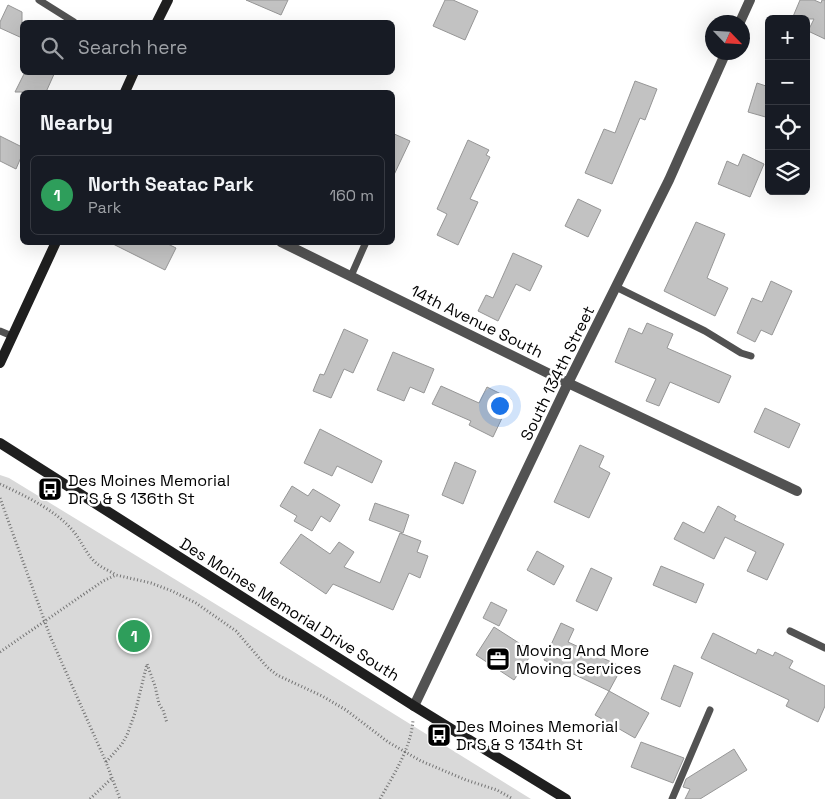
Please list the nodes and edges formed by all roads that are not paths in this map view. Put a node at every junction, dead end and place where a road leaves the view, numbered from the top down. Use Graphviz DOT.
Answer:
graph roads {
  1 [pos="39,0"];
  2 [pos="168,0"];
  3 [pos="750,0"];
  4 [pos="743,15"];
  5 [pos="71,20"];
  6 [pos="158,20"];
  7 [pos="722,60"];
  8 [pos="133,75"];
  9 [pos="126,90"];
  10 [pos="55,245"];
  11 [pos="287,245"];
  12 [pos="365,245"];
  13 [pos="351,276"];
  14 [pos="616,287"];
  15 [pos="0,331"];
  16 [pos="12,336"];
  17 [pos="751,356"];
  18 [pos="0,363"];
  19 [pos="568,383"];
  20 [pos="0,443"];
  21 [pos="796,491"];
  22 [pos="790,631"];
  23 [pos="825,648"];
  24 [pos="414,706"];
  25 [pos="710,710"];
  26 [pos="566,799"];
  27 [pos="672,799"];
  1 -- 5 [label="lane"];
  2 -- 6 [label="main road"];
  3 -- 4 [label="street"];
  7 -- 14 [label="street, South 134th Street"];
  8 -- 9 [label="main road"];
  10 -- 16 [label="main road"];
  11 -- 13 [label="street, 14th Avenue South"];
  12 -- 13 [label="lane"];
  13 -- 19 [label="street, 14th Avenue South"];
  14 -- 17 [label="lane"];
  14 -- 19 [label="street, South 134th Street"];
  15 -- 16 [label="lane"];
  16 -- 18 [label="main road"];
  19 -- 21 [label="street, 14th Avenue South"];
  19 -- 24 [label="street, South 134th Street"];
  20 -- 24 [label="main road, Des Moines Memorial Drive South"];
  22 -- 23 [label="lane"];
  24 -- 26 [label="main road, Des Moines Memorial Drive South"];
  25 -- 27 [label="lane"];
}
